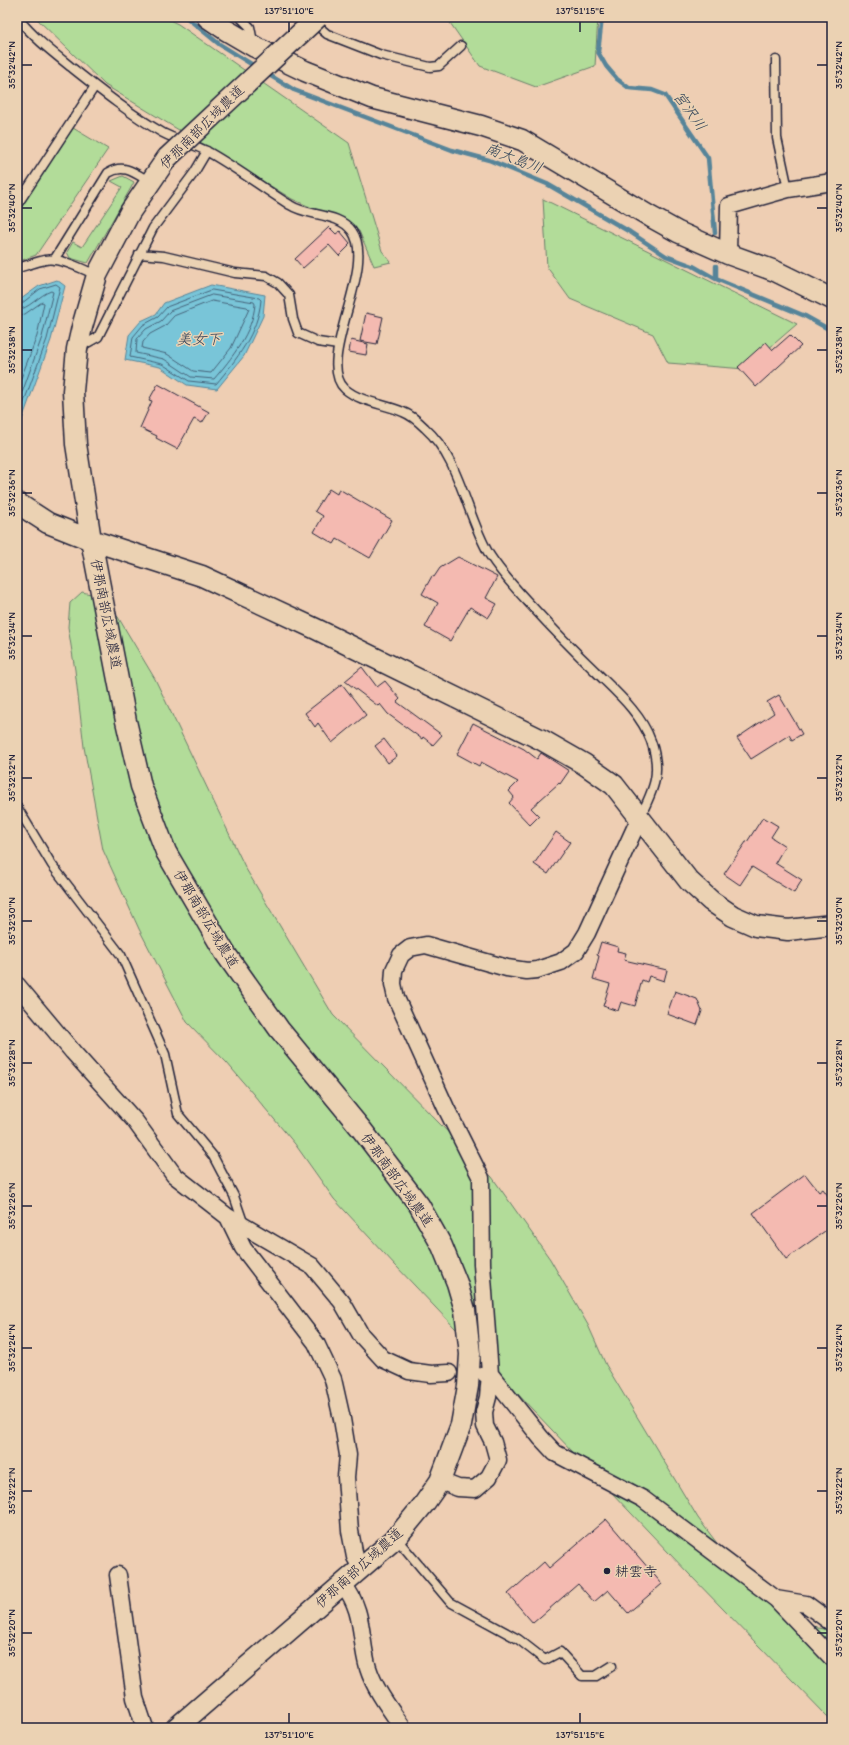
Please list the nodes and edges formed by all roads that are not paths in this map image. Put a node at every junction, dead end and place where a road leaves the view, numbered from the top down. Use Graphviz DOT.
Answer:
graph roads {
  1 [pos="17,17"];
  2 [pos="207,17"];
  3 [pos="240,17"];
  4 [pos="307,17"];
  5 [pos="318,17"];
  6 [pos="461,46"];
  7 [pos="255,47"];
  8 [pos="776,60"];
  9 [pos="95,86"];
  10 [pos="207,151"];
  11 [pos="150,182"];
  12 [pos="832,182"];
  13 [pos="788,189"];
  14 [pos="17,205"];
  15 [pos="139,254"];
  16 [pos="728,254"];
  17 [pos="54,260"];
  18 [pos="17,268"];
  19 [pos="97,275"];
  20 [pos="832,299"];
  21 [pos="338,345"];
  22 [pos="77,349"];
  23 [pos="17,504"];
  24 [pos="91,540"];
  25 [pos="17,807"];
  26 [pos="640,817"];
  27 [pos="832,925"];
  28 [pos="17,985"];
  29 [pos="228,1217"];
  30 [pos="244,1226"];
  31 [pos="449,1373"];
  32 [pos="486,1374"];
  33 [pos="440,1482"];
  34 [pos="396,1538"];
  35 [pos="361,1568"];
  36 [pos="118,1575"];
  37 [pos="343,1584"];
  38 [pos="776,1599"];
  39 [pos="832,1623"];
  40 [pos="832,1658"];
  41 [pos="612,1666"];
  42 [pos="145,1728"];
  43 [pos="176,1728"];
  44 [pos="403,1728"];
  1 -- 9 [label="lane"];
  2 -- 7 [label="street"];
  3 -- 7 [label="lane"];
  4 -- 6 [label="lane"];
  5 -- 11 [label="street, 伊那南部広域農道, bridge"];
  7 -- 16 [label="street"];
  8 -- 13 [label="lane"];
  9 -- 10 [label="lane"];
  9 -- 14 [label="lane"];
  10 -- 15 [label="lane"];
  10 -- 21 [label="lane"];
  11 -- 17 [label="lane"];
  11 -- 19 [label="street, 伊那南部広域農道"];
  12 -- 13 [label="street"];
  13 -- 16 [label="street"];
  15 -- 21 [label="lane"];
  15 -- 22 [label="lane"];
  16 -- 20 [label="street"];
  17 -- 18 [label="lane"];
  17 -- 19 [label="lane"];
  19 -- 22 [label="street, 伊那南部広域農道"];
  21 -- 26 [label="lane"];
  22 -- 24 [label="street, 伊那南部広域農道"];
  23 -- 24 [label="street"];
  24 -- 26 [label="street"];
  24 -- 33 [label="street, 伊那南部広域農道"];
  25 -- 30 [label="lane"];
  26 -- 27 [label="street"];
  26 -- 32 [label="street"];
  28 -- 29 [label="street"];
  29 -- 30 [label="street"];
  29 -- 35 [label="street"];
  30 -- 31 [label="street"];
  32 -- 33 [label="street"];
  32 -- 38 [label="street"];
  33 -- 34 [label="street, 伊那南部広域農道"];
  34 -- 35 [label="street, 伊那南部広域農道"];
  34 -- 41 [label="lane"];
  35 -- 37 [label="street, 伊那南部広域農道"];
  36 -- 42 [label="street"];
  37 -- 43 [label="street, 伊那南部広域農道"];
  37 -- 44 [label="street"];
  38 -- 39 [label="street"];
  38 -- 40 [label="street"];
}
